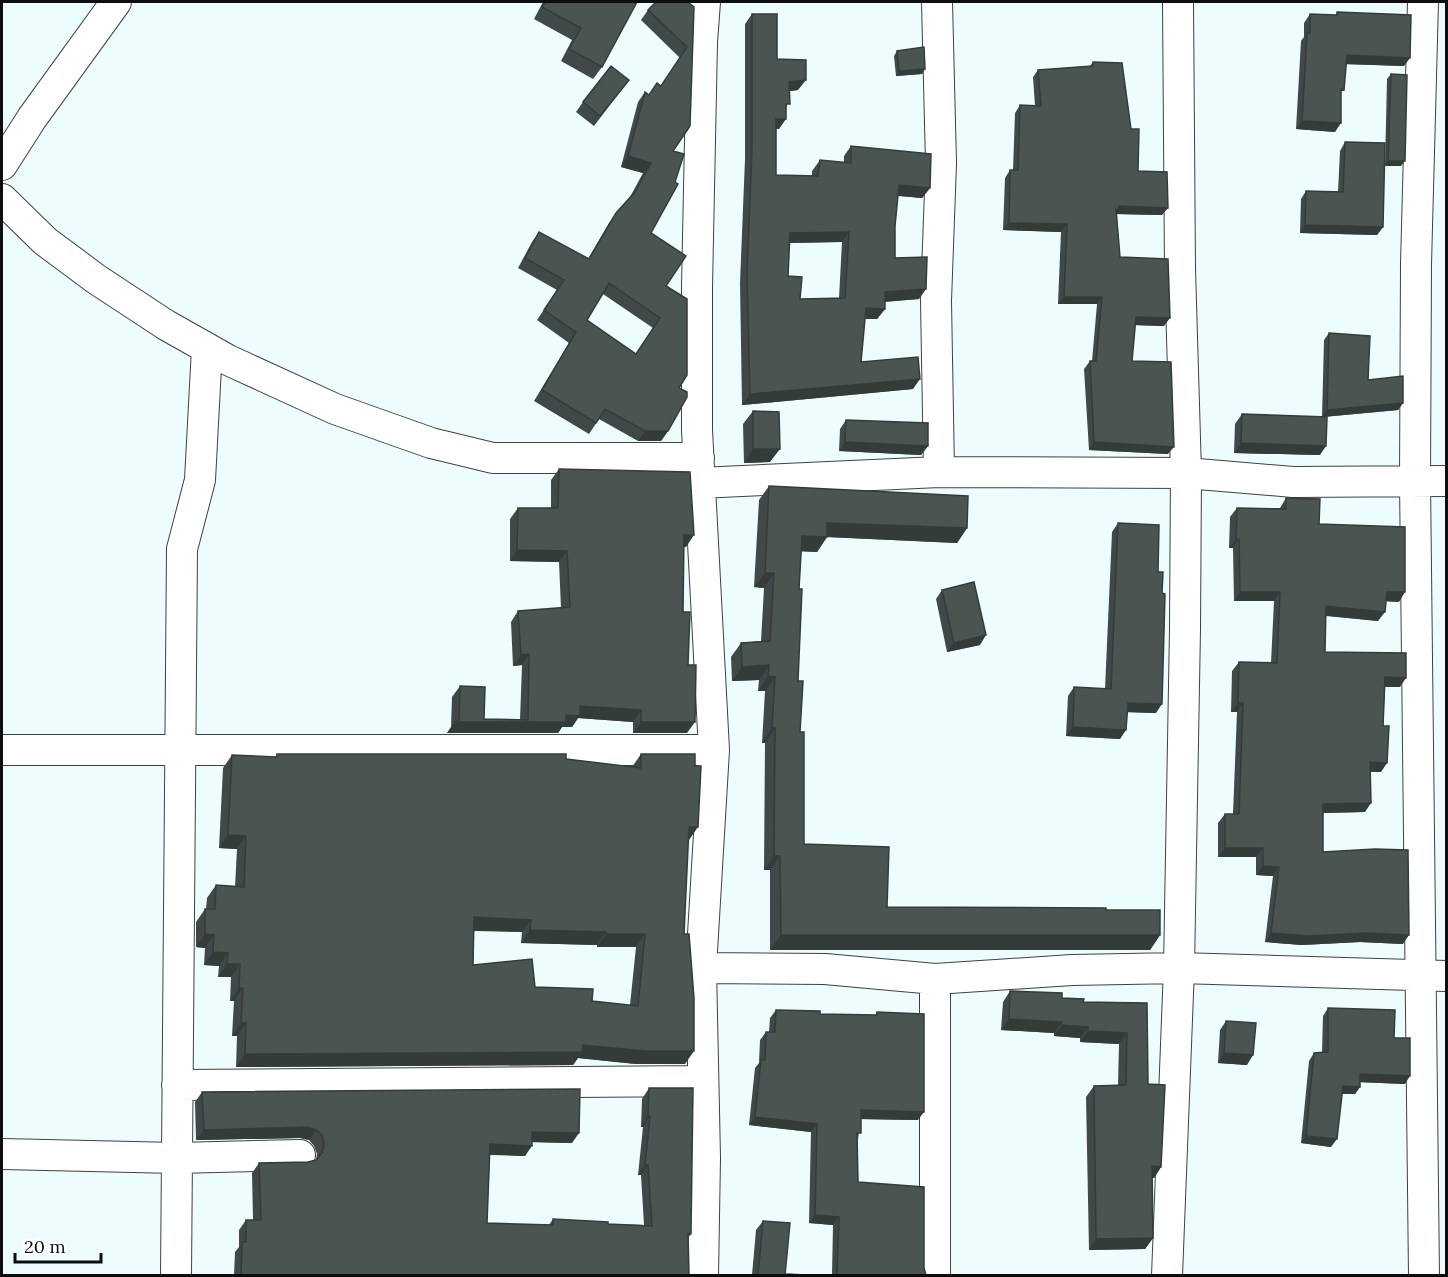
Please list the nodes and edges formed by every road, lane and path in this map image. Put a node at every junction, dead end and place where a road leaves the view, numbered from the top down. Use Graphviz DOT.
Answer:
graph roads {
  1 [pos="116,2"];
  2 [pos="705,2"];
  3 [pos="937,2"];
  4 [pos="1178,2"];
  5 [pos="1423,2"];
  6 [pos="2,165"];
  7 [pos="2,199"];
  8 [pos="207,348"];
  9 [pos="699,470"];
  10 [pos="939,472"];
  11 [pos="1186,473"];
  12 [pos="1415,481"];
  13 [pos="1446,481"];
  14 [pos="2,750"];
  15 [pos="180,750"];
  16 [pos="714,750"];
  17 [pos="701,968"];
  18 [pos="1179,968"];
  19 [pos="1433,976"];
  20 [pos="934,979"];
  21 [pos="703,1081"];
  22 [pos="177,1085"];
  23 [pos="2,1154"];
  24 [pos="300,1155"];
  25 [pos="177,1158"];
  26 [pos="176,1275"];
  27 [pos="703,1275"];
  28 [pos="935,1275"];
  29 [pos="1167,1275"];
  30 [pos="1424,1275"];
  1 -- 6 [label="street"];
  2 -- 9 [label="street"];
  3 -- 10 [label="street"];
  4 -- 11 [label="street"];
  5 -- 12 [label="street"];
  7 -- 8 [label="street"];
  8 -- 9 [label="street"];
  8 -- 15 [label="street"];
  9 -- 10 [label="street"];
  9 -- 16 [label="street"];
  10 -- 11 [label="street"];
  11 -- 12 [label="street"];
  11 -- 18 [label="street"];
  12 -- 13 [label="street"];
  12 -- 19 [label="street"];
  14 -- 15 [label="street"];
  15 -- 16 [label="street"];
  15 -- 22 [label="street"];
  16 -- 17 [label="street"];
  17 -- 20 [label="street"];
  17 -- 21 [label="street"];
  18 -- 19 [label="street"];
  18 -- 20 [label="street"];
  18 -- 29 [label="street"];
  19 -- 30 [label="street"];
  20 -- 28 [label="street"];
  21 -- 22 [label="street"];
  21 -- 27 [label="street"];
  22 -- 25 [label="street"];
  23 -- 25 [label="street"];
  24 -- 25 [label="street"];
  25 -- 26 [label="street"];
}
